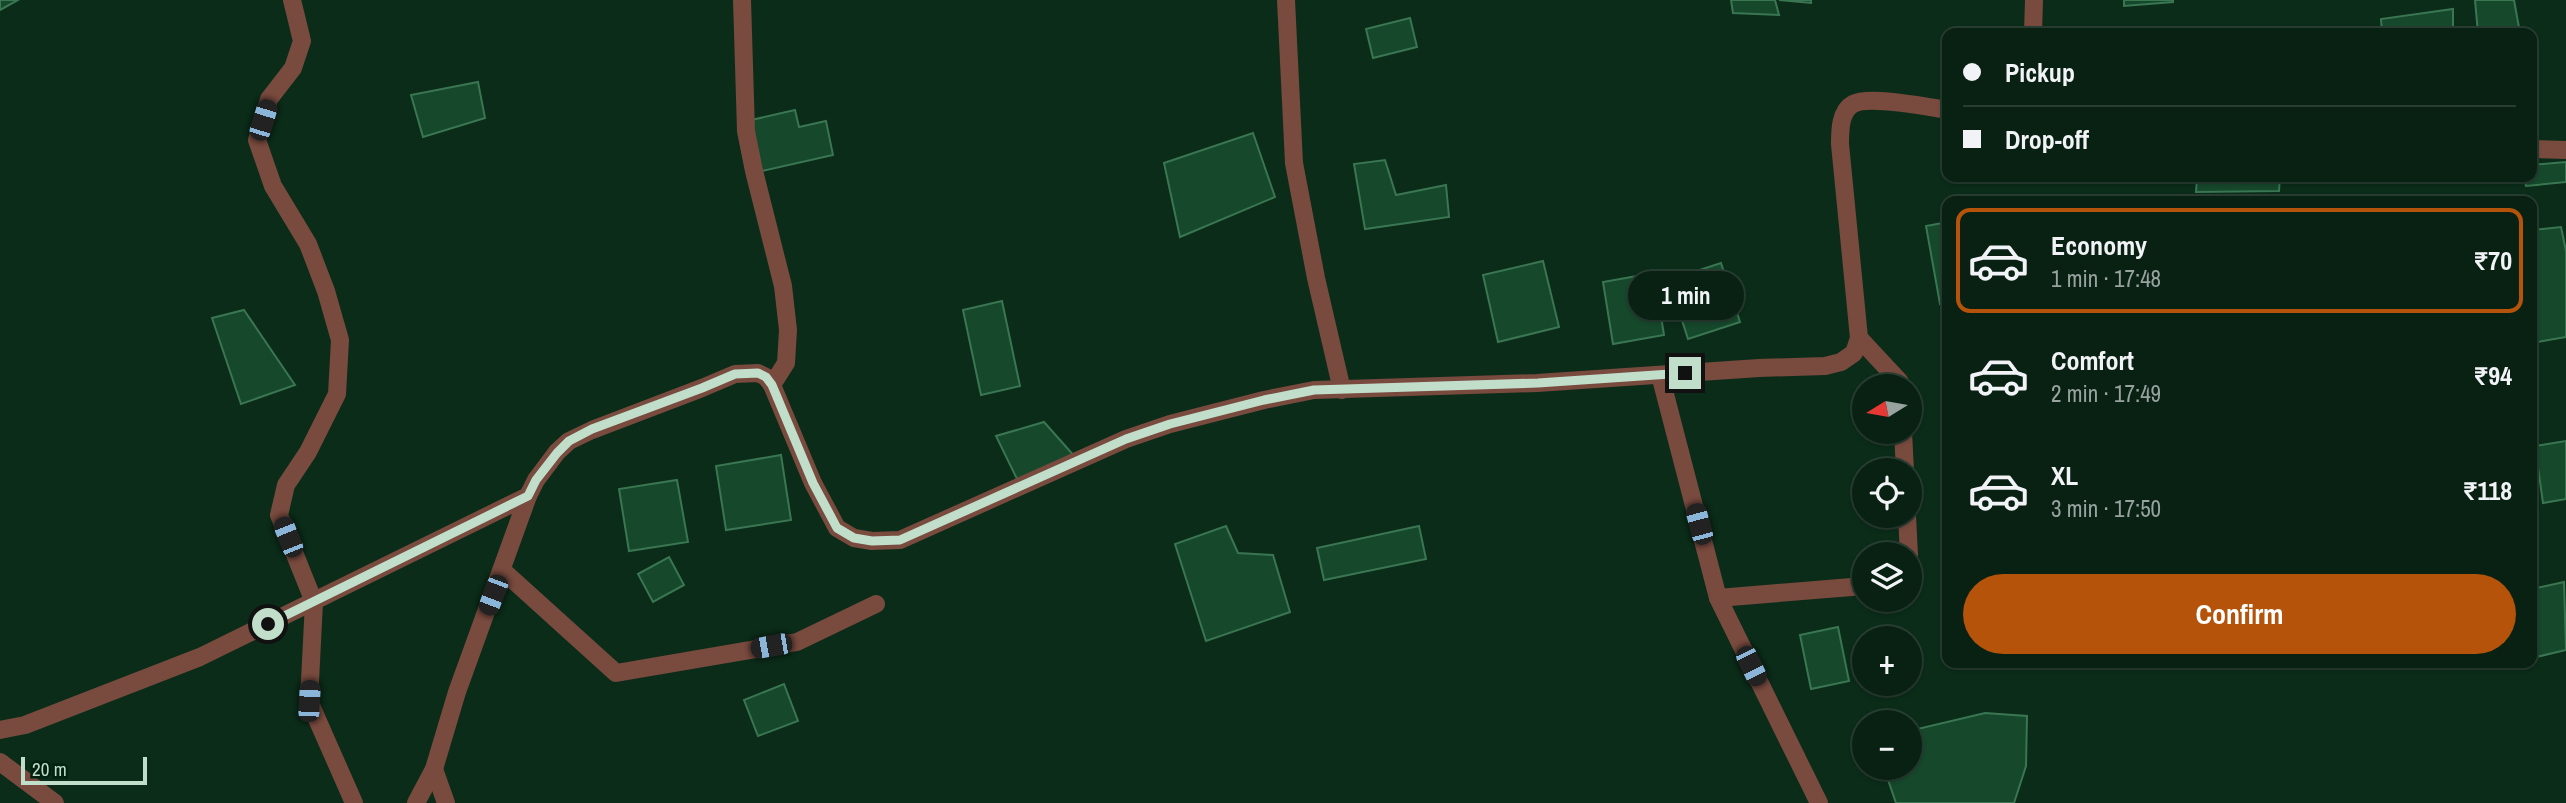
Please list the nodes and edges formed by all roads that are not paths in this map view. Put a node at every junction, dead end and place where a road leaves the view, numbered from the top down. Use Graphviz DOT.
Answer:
graph roads {
  1 [pos="292,0"];
  2 [pos="742,0"];
  3 [pos="1286,0"];
  4 [pos="2034,0"];
  5 [pos="2033,28"];
  6 [pos="1942,109"];
  7 [pos="2537,149"];
  8 [pos="2566,150"];
  9 [pos="1859,338"];
  10 [pos="1893,374"];
  11 [pos="1660,375"];
  12 [pos="772,385"];
  13 [pos="1342,390"];
  14 [pos="528,496"];
  15 [pos="502,570"];
  16 [pos="1852,587"];
  17 [pos="1718,598"];
  18 [pos="314,601"];
  19 [pos="876,604"];
  20 [pos="0,730"];
  21 [pos="0,762"];
  22 [pos="434,769"];
  23 [pos="54,803"];
  24 [pos="354,803"];
  25 [pos="416,803"];
  26 [pos="446,803"];
  27 [pos="1819,803"];
  1 -- 18 [label="street"];
  2 -- 12 [label="street"];
  3 -- 13 [label="street"];
  4 -- 5 [label="street"];
  6 -- 9 [label="street"];
  7 -- 8 [label="street"];
  9 -- 10 [label="street"];
  9 -- 11 [label="street"];
  11 -- 13 [label="street"];
  11 -- 17 [label="street"];
  12 -- 13 [label="street"];
  12 -- 14 [label="street"];
  14 -- 15 [label="street"];
  14 -- 18 [label="street"];
  15 -- 19 [label="street"];
  15 -- 22 [label="street"];
  16 -- 17 [label="street"];
  17 -- 27 [label="street"];
  18 -- 20 [label="street"];
  18 -- 24 [label="street"];
  21 -- 23 [label="street"];
  22 -- 25 [label="street"];
  22 -- 26 [label="street"];
}
